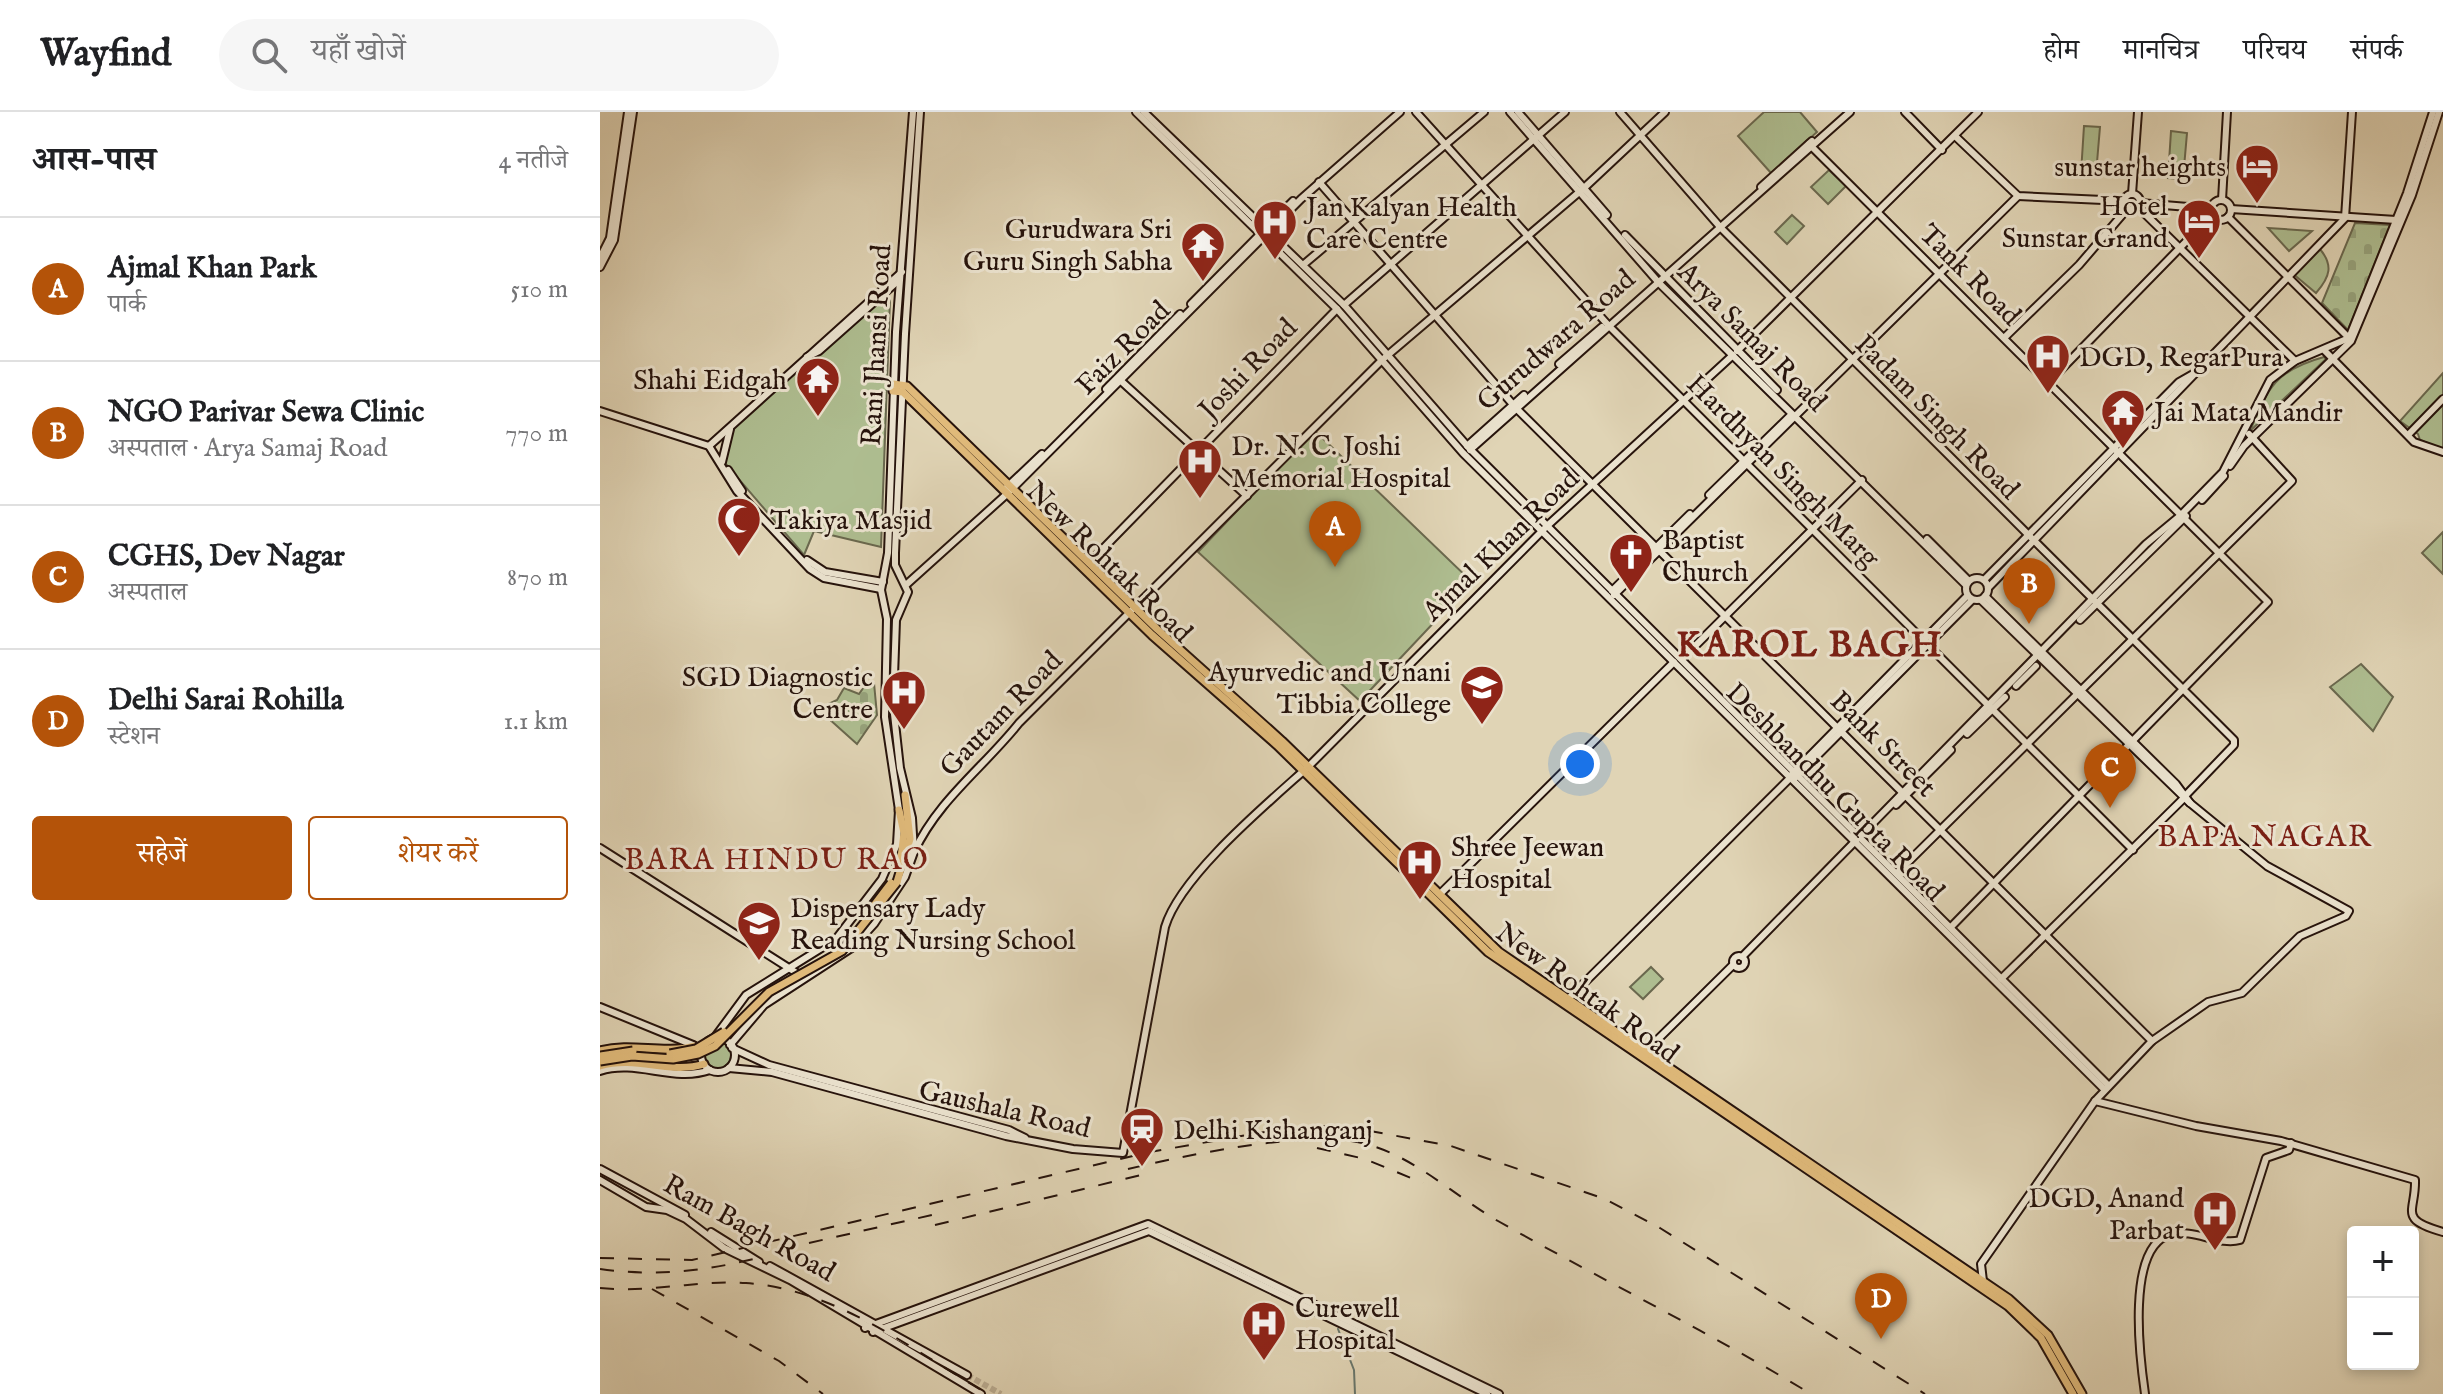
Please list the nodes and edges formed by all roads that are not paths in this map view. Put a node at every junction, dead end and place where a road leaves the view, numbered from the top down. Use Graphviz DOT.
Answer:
graph roads {
  1 [pos="630,112"];
  2 [pos="913,112"];
  3 [pos="920,112"];
  4 [pos="1397,112"];
  5 [pos="1416,112"];
  6 [pos="1484,112"];
  7 [pos="1510,112"];
  8 [pos="1518,112"];
  9 [pos="1565,112"];
  10 [pos="1620,112"];
  11 [pos="1665,112"];
  12 [pos="1850,112"];
  13 [pos="1905,112"];
  14 [pos="1978,112"];
  15 [pos="2138,112"];
  16 [pos="2227,112"];
  17 [pos="2352,112"];
  18 [pos="2433,112"];
  19 [pos="2439,112"];
  20 [pos="1140,113"];
  21 [pos="1640,134"];
  22 [pos="1955,136"];
  23 [pos="1537,138"];
  24 [pos="1447,145"];
  25 [pos="1811,145"];
  26 [pos="1942,150"];
  27 [pos="1319,182"];
  28 [pos="1482,185"];
  29 [pos="1582,189"];
  30 [pos="2132,194"];
  31 [pos="2018,196"];
  32 [pos="2222,200"];
  33 [pos="2126,204"];
  34 [pos="2139,205"];
  35 [pos="2231,209"];
  36 [pos="2212,212"];
  37 [pos="1879,214"];
  38 [pos="2228,217"];
  39 [pos="2345,218"];
  40 [pos="2396,220"];
  41 [pos="1250,222"];
  42 [pos="1355,225"];
  43 [pos="1719,227"];
  44 [pos="1265,231"];
  45 [pos="1526,235"];
  46 [pos="1248,243"];
  47 [pos="2179,248"];
  48 [pos="600,258"];
  49 [pos="1303,265"];
  50 [pos="1390,265"];
  51 [pos="600,267"];
  52 [pos="905,272"];
  53 [pos="1940,275"];
  54 [pos="2288,277"];
  55 [pos="1661,280"];
  56 [pos="1792,300"];
  57 [pos="1344,305"];
  58 [pos="1337,309"];
  59 [pos="1434,315"];
  60 [pos="2249,316"];
  61 [pos="1608,325"];
  62 [pos="2004,338"];
  63 [pos="2349,338"];
  64 [pos="2325,351"];
  65 [pos="1735,353"];
  66 [pos="1389,354"];
  67 [pos="2335,357"];
  68 [pos="1382,360"];
  69 [pos="2295,361"];
  70 [pos="1853,362"];
  71 [pos="1119,379"];
  72 [pos="2048,383"];
  73 [pos="893,387"];
  74 [pos="903,388"];
  75 [pos="2443,399"];
  76 [pos="1683,401"];
  77 [pos="1515,406"];
  78 [pos="600,411"];
  79 [pos="1796,415"];
  80 [pos="730,429"];
  81 [pos="2243,429"];
  82 [pos="2409,434"];
  83 [pos="2252,437"];
  84 [pos="711,447"];
  85 [pos="1198,450"];
  86 [pos="1466,450"];
  87 [pos="2116,450"];
  88 [pos="2443,452"];
  89 [pos="720,460"];
  90 [pos="1745,464"];
  91 [pos="1863,479"];
  92 [pos="1592,484"];
  93 [pos="1008,491"];
  94 [pos="1247,496"];
  95 [pos="2182,517"];
  96 [pos="1544,528"];
  97 [pos="1812,530"];
  98 [pos="2030,538"];
  99 [pos="1657,548"];
  100 [pos="2219,553"];
  101 [pos="1089,563"];
  102 [pos="900,578"];
  103 [pos="1984,580"];
  104 [pos="1968,583"];
  105 [pos="883,584"];
  106 [pos="907,584"];
  107 [pos="1611,595"];
  108 [pos="1985,595"];
  109 [pos="883,597"];
  110 [pos="1970,598"];
  111 [pos="903,601"];
  112 [pos="2094,602"];
  113 [pos="1130,609"];
  114 [pos="1725,616"];
  115 [pos="2133,641"];
  116 [pos="1925,643"];
  117 [pos="2042,656"];
  118 [pos="1683,658"];
  119 [pos="1674,662"];
  120 [pos="2183,691"];
  121 [pos="2081,694"];
  122 [pos="1991,708"];
  123 [pos="1839,730"];
  124 [pos="2132,743"];
  125 [pos="2028,746"];
  126 [pos="1306,768"];
  127 [pos="1792,777"];
  128 [pos="1904,794"];
  129 [pos="905,795"];
  130 [pos="2080,797"];
  131 [pos="2186,799"];
  132 [pos="899,810"];
  133 [pos="1941,830"];
  134 [pos="1861,836"];
  135 [pos="1856,842"];
  136 [pos="600,848"];
  137 [pos="2133,850"];
  138 [pos="914,852"];
  139 [pos="1898,872"];
  140 [pos="895,880"];
  141 [pos="1993,882"];
  142 [pos="1440,894"];
  143 [pos="1952,926"];
  144 [pos="2047,936"];
  145 [pos="791,967"];
  146 [pos="804,979"];
  147 [pos="2001,979"];
  148 [pos="1567,1000"];
  149 [pos="603,1008"];
  150 [pos="600,1019"];
  151 [pos="713,1040"];
  152 [pos="2152,1041"];
  153 [pos="705,1044"];
  154 [pos="694,1046"];
  155 [pos="731,1046"];
  156 [pos="1642,1055"];
  157 [pos="600,1061"];
  158 [pos="707,1067"];
  159 [pos="729,1068"];
  160 [pos="2106,1087"];
  161 [pos="2095,1101"];
  162 [pos="1028,1139"];
  163 [pos="2291,1143"];
  164 [pos="600,1169"];
  165 [pos="600,1180"];
  166 [pos="628,1185"];
  167 [pos="622,1194"];
  168 [pos="669,1208"];
  169 [pos="2443,1232"];
  170 [pos="1983,1281"];
  171 [pos="978,1289"];
  172 [pos="881,1325"];
  173 [pos="865,1328"];
  174 [pos="873,1332"];
  175 [pos="967,1375"];
  176 [pos="981,1394"];
  177 [pos="1487,1394"];
  178 [pos="1499,1394"];
  179 [pos="2073,1394"];
  180 [pos="2082,1394"];
  181 [pos="2145,1394"];
  1 -- 48 [label="street"];
  1 -- 51 [label="street"];
  2 -- 52 [label="street, Rani Jhansi Road"];
  3 -- 52 [label="street, Rani Jhansi Road"];
  4 -- 27 [label="street"];
  4 -- 44 [label="street, Faiz Road"];
  5 -- 24 [label="street, Hardhyan Singh Marg"];
  6 -- 24 [label="street"];
  7 -- 23 [label="street"];
  8 -- 23 [label="street, Arya Samaj Road"];
  9 -- 23 [label="street"];
  10 -- 21 [label="street, Padam Singh Road"];
  11 -- 21 [label="street, Gautam Road"];
  12 -- 25 [label="street, Gurudwara Road"];
  13 -- 26 [label="street"];
  14 -- 22 [label="street, Ajmal Khan Road"];
  15 -- 30 [label="street"];
  16 -- 32 [label="street"];
  17 -- 39 [label="street"];
  18 -- 40 [label="street"];
  19 -- 67 [label="street"];
  20 -- 41 [label="street, Deshbandhu Gupta Road"];
  20 -- 44 [label="street, Deshbandhu Gupta Road"];
  21 -- 29 [label="street, Gautam Road"];
  21 -- 43 [label="street, Padam Singh Road"];
  22 -- 26 [label="street, Ajmal Khan Road"];
  22 -- 31 [label="street"];
  23 -- 28 [label="street"];
  23 -- 29 [label="street, Arya Samaj Road"];
  24 -- 28 [label="street, Hardhyan Singh Marg"];
  24 -- 42 [label="street"];
  25 -- 37 [label="street, Tank Road"];
  25 -- 43 [label="street, Gurudwara Road"];
  26 -- 37 [label="street, Ajmal Khan Road"];
  27 -- 42 [label="street, Bank Street"];
  27 -- 44 [label="street"];
  28 -- 45 [label="street, Hardhyan Singh Marg"];
  28 -- 50 [label="street"];
  29 -- 45 [label="street, Gautam Road"];
  29 -- 55 [label="street, Arya Samaj Road"];
  30 -- 33 [label="street"];
  30 -- 34 [label="street"];
  31 -- 33 [label="street"];
  31 -- 53 [label="street"];
  32 -- 35 [label="street"];
  32 -- 36 [label="street"];
  33 -- 34 [label="street"];
  33 -- 62 [label="street"];
  34 -- 36 [label="street"];
  34 -- 47 [label="street"];
  35 -- 38 [label="street"];
  35 -- 39 [label="street"];
  36 -- 38 [label="street"];
  36 -- 47 [label="street"];
  37 -- 53 [label="street, Tank Road"];
  37 -- 56 [label="street, Ajmal Khan Road"];
  38 -- 54 [label="street"];
  39 -- 40 [label="street"];
  39 -- 54 [label="street"];
  40 -- 63 [label="street"];
  41 -- 44 [label="street, Deshbandhu Gupta Road"];
  41 -- 46 [label="street"];
  42 -- 49 [label="street"];
  42 -- 50 [label="street, Bank Street"];
  43 -- 55 [label="street, Gurudwara Road"];
  43 -- 56 [label="street, Padam Singh Road"];
  44 -- 46 [label="street"];
  44 -- 49 [label="street, Deshbandhu Gupta Road"];
  44 -- 58 [label="street, Deshbandhu Gupta Road"];
  44 -- 71 [label="street, Faiz Road"];
  45 -- 59 [label="street, Gautam Road"];
  45 -- 61 [label="street, Hardhyan Singh Marg"];
  46 -- 71 [label="street"];
  47 -- 60 [label="street"];
  47 -- 72 [label="street"];
  49 -- 57 [label="street, Deshbandhu Gupta Road"];
  50 -- 57 [label="street"];
  50 -- 59 [label="street, Bank Street"];
  52 -- 73 [label="street, Rani Jhansi Road"];
  52 -- 74 [label="street, Rani Jhansi Road"];
  52 -- 80 [label="street"];
  53 -- 62 [label="street, Tank Road"];
  53 -- 70 [label="street"];
  54 -- 60 [label="street"];
  54 -- 63 [label="street"];
  55 -- 61 [label="street, Gurudwara Road"];
  55 -- 65 [label="street, Arya Samaj Road"];
  56 -- 65 [label="street, Ajmal Khan Road"];
  56 -- 70 [label="street, Padam Singh Road"];
  57 -- 66 [label="street, Deshbandhu Gupta Road"];
  58 -- 68 [label="street, Deshbandhu Gupta Road"];
  58 -- 85 [label="street, Joshi Road"];
  59 -- 66 [label="street, Gautam Road"];
  59 -- 77 [label="street, Bank Street"];
  60 -- 69 [label="street"];
  60 -- 87 [label="street"];
  61 -- 76 [label="street, Hardhyan Singh Marg"];
  61 -- 77 [label="street, Gurudwara Road"];
  62 -- 72 [label="street, Tank Road"];
  63 -- 64 [label="street"];
  64 -- 67 [label="street"];
  64 -- 69 [label="street"];
  65 -- 76 [label="street, Ajmal Khan Road"];
  65 -- 79 [label="street, Arya Samaj Road"];
  66 -- 68 [label="street, Gautam Road"];
  66 -- 86 [label="street, Deshbandhu Gupta Road"];
  67 -- 82 [label="street"];
  67 -- 83 [label="street"];
  68 -- 86 [label="street, Deshbandhu Gupta Road"];
  68 -- 94 [label="street, Gautam Road"];
  69 -- 81 [label="street"];
  70 -- 79 [label="street"];
  70 -- 98 [label="street, Padam Singh Road"];
  71 -- 85 [label="street"];
  71 -- 93 [label="street"];
  72 -- 87 [label="street, Tank Road"];
  73 -- 74 [label="main road"];
  73 -- 105 [label="street, Rani Jhansi Road"];
  74 -- 93 [label="main road, New Rohtak Road"];
  74 -- 93 [label="main road, New Rohtak Road"];
  74 -- 102 [label="street, Rani Jhansi Road"];
  75 -- 82 [label="street"];
  76 -- 90 [label="street, Hardhyan Singh Marg"];
  76 -- 92 [label="street, Ajmal Khan Road"];
  77 -- 86 [label="street, Gurudwara Road"];
  77 -- 92 [label="street, Bank Street"];
  78 -- 84 [label="street"];
  79 -- 90 [label="street"];
  79 -- 91 [label="street, Arya Samaj Road"];
  80 -- 84 [label="street"];
  80 -- 89 [label="street"];
  81 -- 83 [label="street"];
  81 -- 95 [label="street"];
  82 -- 88 [label="street"];
  83 -- 95 [label="street"];
  83 -- 100 [label="street"];
  84 -- 89 [label="street"];
  85 -- 94 [label="street"];
  85 -- 101 [label="street, Joshi Road"];
  86 -- 96 [label="street, Deshbandhu Gupta Road"];
  87 -- 95 [label="street, Tank Road"];
  87 -- 98 [label="street"];
  89 -- 105 [label="street"];
  90 -- 97 [label="street, Hardhyan Singh Marg"];
  90 -- 99 [label="street"];
  91 -- 97 [label="street"];
  91 -- 104 [label="street, Arya Samaj Road"];
  92 -- 96 [label="street, Ajmal Khan Road"];
  92 -- 99 [label="street, Bank Street"];
  93 -- 101 [label="main road, New Rohtak Road"];
  93 -- 106 [label="street"];
  93 -- 113 [label="main road, New Rohtak Road"];
  94 -- 113 [label="street, Gautam Road"];
  95 -- 100 [label="street, Tank Road"];
  95 -- 112 [label="street"];
  96 -- 107 [label="street, Deshbandhu Gupta Road"];
  96 -- 126 [label="street, Ajmal Khan Road"];
  97 -- 114 [label="street"];
  97 -- 116 [label="street, Hardhyan Singh Marg"];
  98 -- 103 [label="street"];
  98 -- 108 [label="street"];
  98 -- 112 [label="street, Padam Singh Road"];
  99 -- 107 [label="street"];
  99 -- 114 [label="street, Bank Street"];
  100 -- 115 [label="street"];
  100 -- 120 [label="street, Tank Road"];
  101 -- 113 [label="main road, New Rohtak Road"];
  102 -- 105 [label="street"];
  102 -- 106 [label="street"];
  103 -- 104 [label="street"];
  103 -- 108 [label="street"];
  104 -- 110 [label="street"];
  105 -- 109 [label="street"];
  106 -- 111 [label="street"];
  107 -- 118 [label="street, Deshbandhu Gupta Road"];
  107 -- 119 [label="street, Deshbandhu Gupta Road"];
  108 -- 110 [label="street"];
  108 -- 117 [label="street"];
  109 -- 111 [label="street"];
  109 -- 132 [label="street"];
  110 -- 116 [label="street"];
  111 -- 129 [label="street"];
  112 -- 115 [label="street, Padam Singh Road"];
  112 -- 117 [label="street"];
  113 -- 126 [label="main road, New Rohtak Road"];
  113 -- 138 [label="street, Gautam Road"];
  114 -- 118 [label="street"];
  114 -- 123 [label="street, Bank Street"];
  115 -- 120 [label="street, Padam Singh Road"];
  115 -- 121 [label="street"];
  116 -- 122 [label="street, Hardhyan Singh Marg"];
  116 -- 123 [label="street"];
  117 -- 121 [label="street"];
  117 -- 122 [label="street"];
  118 -- 127 [label="street, Deshbandhu Gupta Road"];
  119 -- 127 [label="street, Deshbandhu Gupta Road"];
  119 -- 142 [label="street"];
  120 -- 124 [label="street"];
  120 -- 131 [label="street, Padam Singh Road"];
  121 -- 124 [label="street"];
  121 -- 125 [label="street"];
  122 -- 125 [label="street, Hardhyan Singh Marg"];
  122 -- 128 [label="street"];
  123 -- 127 [label="street"];
  123 -- 128 [label="street, Bank Street"];
  124 -- 130 [label="street"];
  124 -- 131 [label="street"];
  125 -- 130 [label="street, Hardhyan Singh Marg"];
  125 -- 133 [label="street"];
  126 -- 142 [label="main road, New Rohtak Road"];
  126 -- 156 [label="main road, New Rohtak Road"];
  126 -- 162 [label="street, Gaushala Road"];
  127 -- 134 [label="street, Deshbandhu Gupta Road"];
  127 -- 135 [label="street, Deshbandhu Gupta Road"];
  127 -- 148 [label="street"];
  128 -- 133 [label="street, Bank Street"];
  128 -- 134 [label="street"];
  129 -- 138 [label="street"];
  129 -- 140 [label="main road"];
  130 -- 137 [label="street, Hardhyan Singh Marg"];
  130 -- 141 [label="street"];
  131 -- 137 [label="street"];
  131 -- 152 [label="street"];
  132 -- 140 [label="main road"];
  132 -- 145 [label="street"];
  133 -- 139 [label="street"];
  133 -- 141 [label="street, Bank Street"];
  134 -- 135 [label="street"];
  134 -- 139 [label="street, Deshbandhu Gupta Road"];
  135 -- 147 [label="street, Deshbandhu Gupta Road"];
  135 -- 156 [label="street"];
  136 -- 145 [label="street"];
  137 -- 144 [label="street"];
  138 -- 146 [label="street"];
  139 -- 143 [label="street, Deshbandhu Gupta Road"];
  140 -- 157 [label="main road, bridge"];
  141 -- 143 [label="street"];
  141 -- 144 [label="street, Bank Street"];
  142 -- 148 [label="main road, New Rohtak Road"];
  143 -- 147 [label="street, Deshbandhu Gupta Road"];
  144 -- 147 [label="street"];
  144 -- 152 [label="street, Bank Street"];
  145 -- 146 [label="street"];
  145 -- 151 [label="street"];
  146 -- 155 [label="street"];
  147 -- 160 [label="street, Deshbandhu Gupta Road"];
  148 -- 156 [label="main road, New Rohtak Road"];
  149 -- 150 [label="street"];
  149 -- 154 [label="street"];
  151 -- 153 [label="street"];
  151 -- 155 [label="street"];
  152 -- 160 [label="street"];
  153 -- 154 [label="street"];
  153 -- 158 [label="street"];
  154 -- 157 [label="main road, bridge"];
  155 -- 159 [label="street"];
  155 -- 162 [label="street"];
  156 -- 170 [label="main road, New Rohtak Road"];
  156 -- 179 [label="main road, New Rohtak Road"];
  157 -- 158 [label="main road, bridge"];
  157 -- 158 [label="street"];
  158 -- 159 [label="street"];
  159 -- 162 [label="street, Gaushala Road"];
  160 -- 161 [label="street"];
  161 -- 163 [label="street"];
  161 -- 170 [label="street"];
  163 -- 169 [label="street"];
  163 -- 181 [label="street"];
  164 -- 166 [label="street, Ram Bagh Road"];
  165 -- 167 [label="street, Ram Bagh Road"];
  166 -- 167 [label="street"];
  166 -- 168 [label="street, Ram Bagh Road"];
  167 -- 168 [label="street, Ram Bagh Road"];
  168 -- 172 [label="street, Ram Bagh Road"];
  168 -- 173 [label="street, Ram Bagh Road"];
  170 -- 180 [label="main road, New Rohtak Road"];
  171 -- 172 [label="street"];
  171 -- 177 [label="street"];
  171 -- 178 [label="street"];
  172 -- 173 [label="street"];
  172 -- 174 [label="street"];
  172 -- 175 [label="street, Ram Bagh Road"];
  173 -- 174 [label="street, Ram Bagh Road"];
  174 -- 176 [label="street, Ram Bagh Road"];
}
